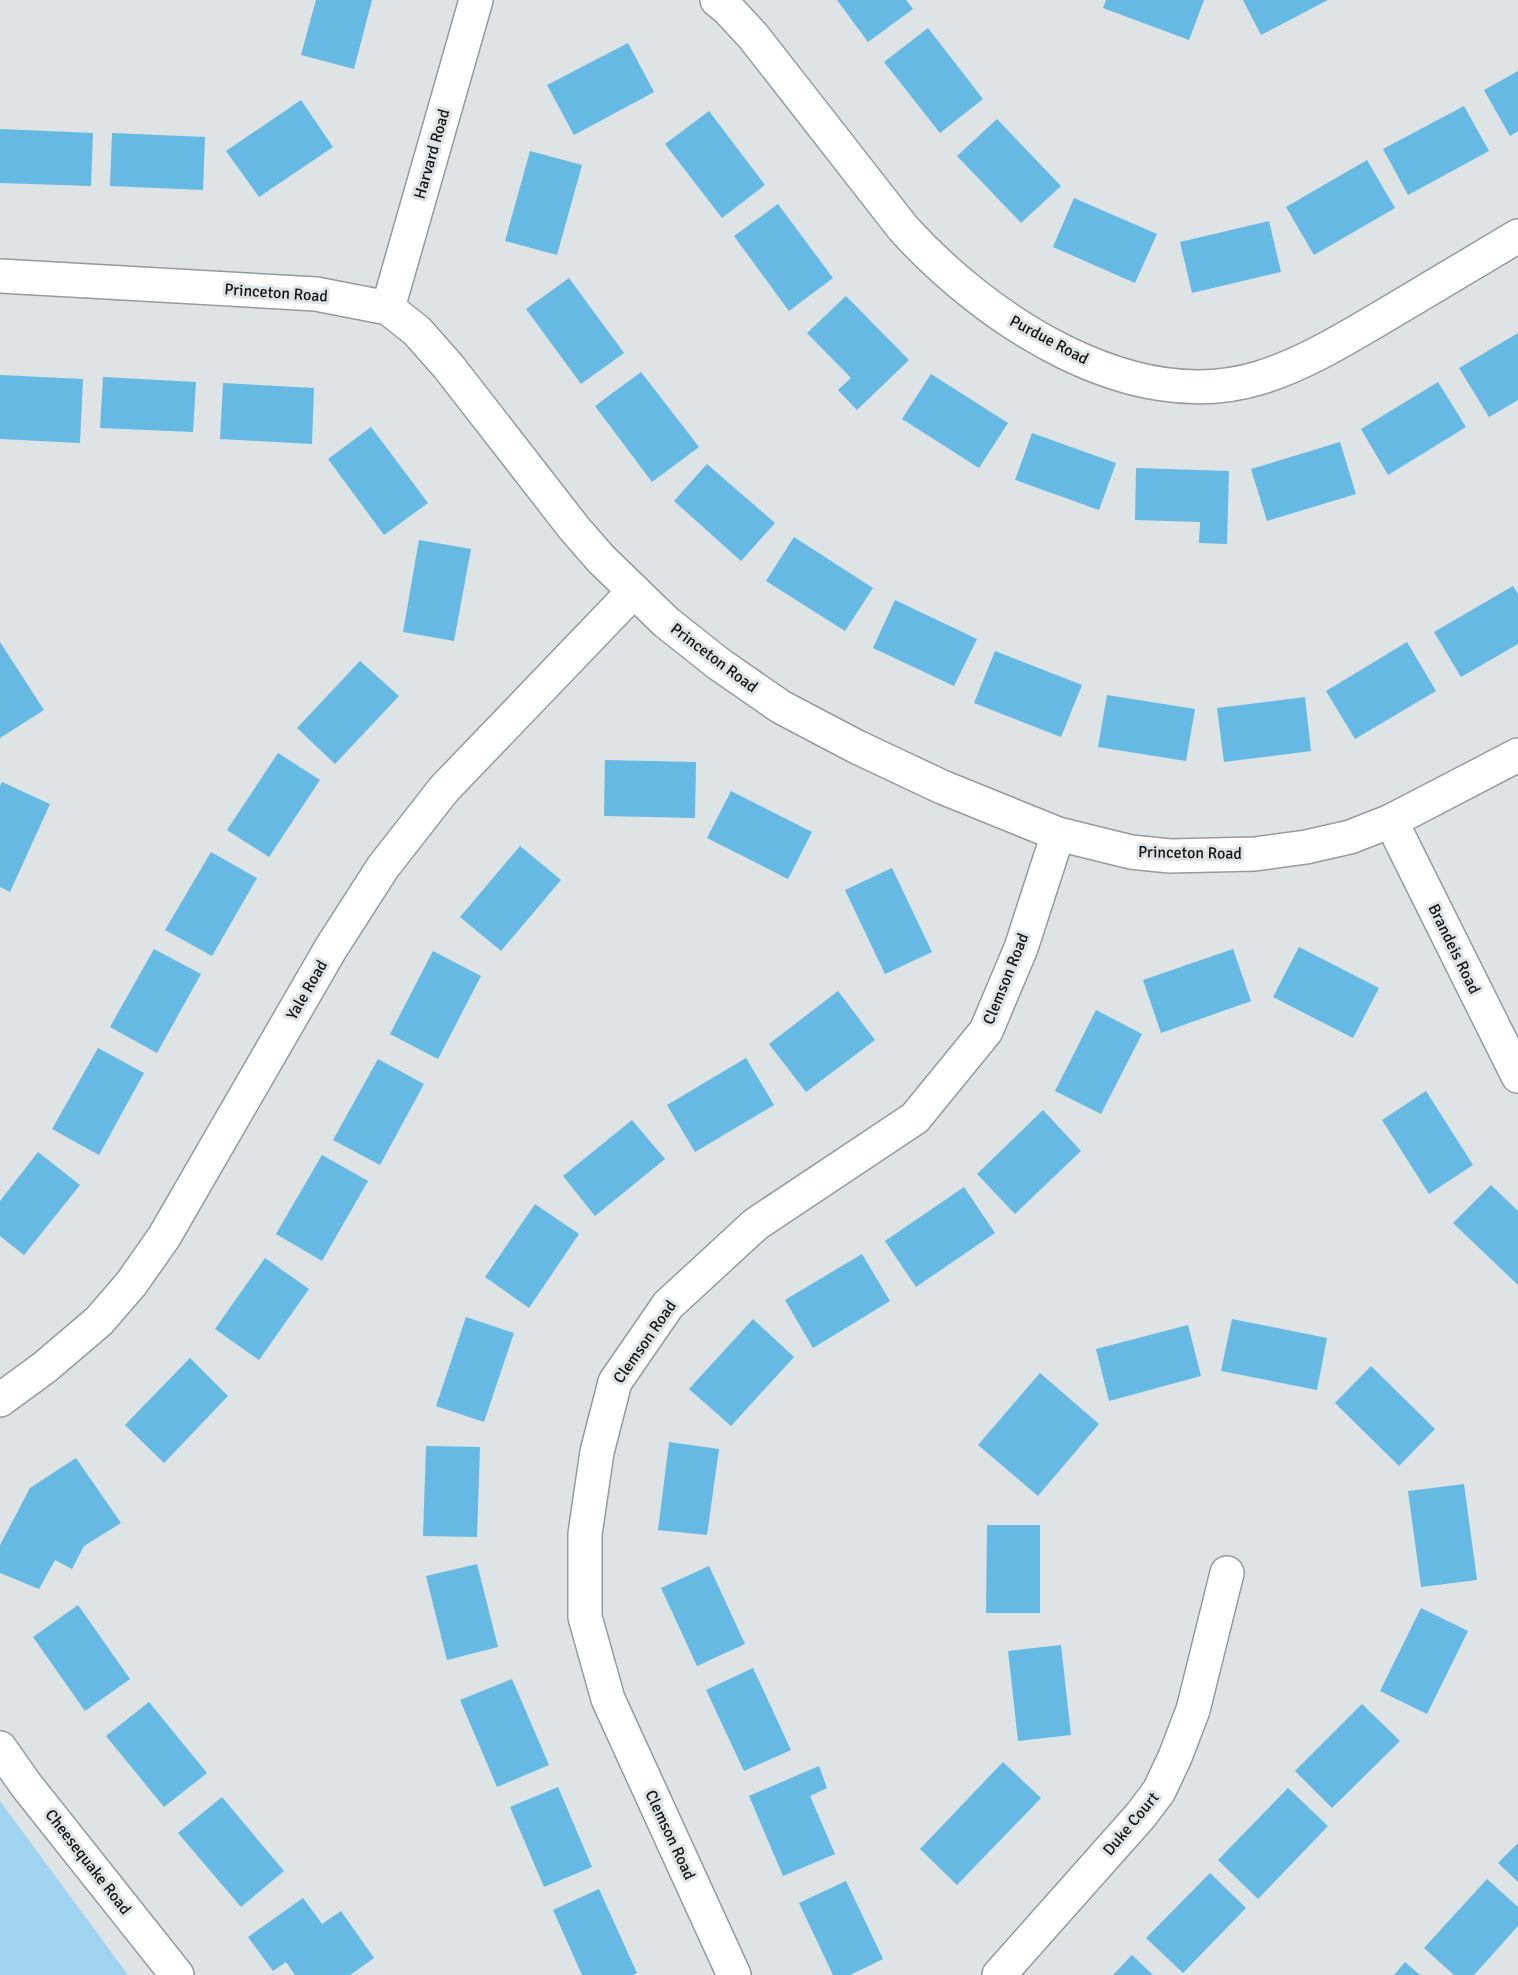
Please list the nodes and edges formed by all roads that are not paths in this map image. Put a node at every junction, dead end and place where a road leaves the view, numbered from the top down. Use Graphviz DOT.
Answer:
graph roads {
  1 [pos="476,0"];
  2 [pos="717,0"];
  3 [pos="1518,236"];
  4 [pos="0,276"];
  5 [pos="388,308"];
  6 [pos="634,591"];
  7 [pos="1518,755"];
  8 [pos="1391,821"];
  9 [pos="1058,834"];
  10 [pos="1518,1076"];
  11 [pos="0,1400"];
  12 [pos="1227,1573"];
  13 [pos="0,1748"];
  14 [pos="177,1975"];
  15 [pos="734,1975"];
  16 [pos="999,1975"];
  1 -- 5 [label="street, Harvard Road"];
  2 -- 3 [label="street, Purdue Road"];
  4 -- 5 [label="street, Princeton Road"];
  5 -- 6 [label="street, Princeton Road"];
  6 -- 9 [label="street, Princeton Road"];
  6 -- 11 [label="street, Yale Road"];
  7 -- 8 [label="street, Princeton Road"];
  8 -- 9 [label="street, Princeton Road"];
  8 -- 10 [label="street, Brandeis Road"];
  9 -- 15 [label="street, Clemson Road"];
  12 -- 16 [label="street, Duke Court"];
  13 -- 14 [label="street, Cheesequake Road"];
}
